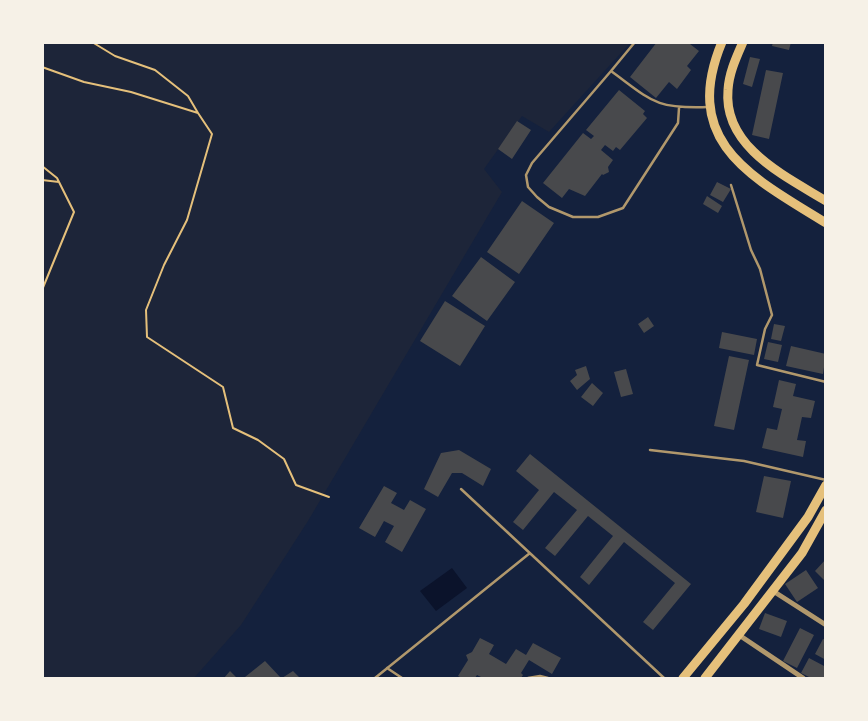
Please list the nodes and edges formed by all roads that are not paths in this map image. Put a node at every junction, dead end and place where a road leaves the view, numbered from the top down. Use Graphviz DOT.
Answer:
graph roads {
  1 [pos="635,42"];
  2 [pos="722,42"];
  3 [pos="742,42"];
  4 [pos="611,71"];
  5 [pos="709,107"];
  6 [pos="679,108"];
  7 [pos="731,186"];
  8 [pos="826,201"];
  9 [pos="826,223"];
  10 [pos="826,382"];
  11 [pos="650,450"];
  12 [pos="826,480"];
  13 [pos="826,485"];
  14 [pos="461,489"];
  15 [pos="826,510"];
  16 [pos="530,552"];
  17 [pos="773,591"];
  18 [pos="826,625"];
  19 [pos="739,635"];
  20 [pos="387,668"];
  21 [pos="375,678"];
  22 [pos="402,678"];
  23 [pos="528,678"];
  24 [pos="548,678"];
  25 [pos="664,678"];
  26 [pos="683,678"];
  27 [pos="705,678"];
  28 [pos="803,678"];
  1 -- 4 [label="lane"];
  2 -- 5 [label="main road"];
  3 -- 8 [label="main road"];
  4 -- 6 [label="lane"];
  4 -- 6 [label="lane"];
  5 -- 6 [label="lane"];
  5 -- 9 [label="main road"];
  7 -- 10 [label="lane"];
  11 -- 12 [label="lane"];
  13 -- 26 [label="main road"];
  14 -- 16 [label="lane"];
  15 -- 17 [label="main road"];
  16 -- 20 [label="lane"];
  16 -- 25 [label="lane"];
  17 -- 18 [label="street"];
  17 -- 19 [label="main road"];
  19 -- 27 [label="main road"];
  19 -- 28 [label="street"];
  20 -- 21 [label="lane"];
  20 -- 22 [label="lane"];
  23 -- 24 [label="lane"];
}
